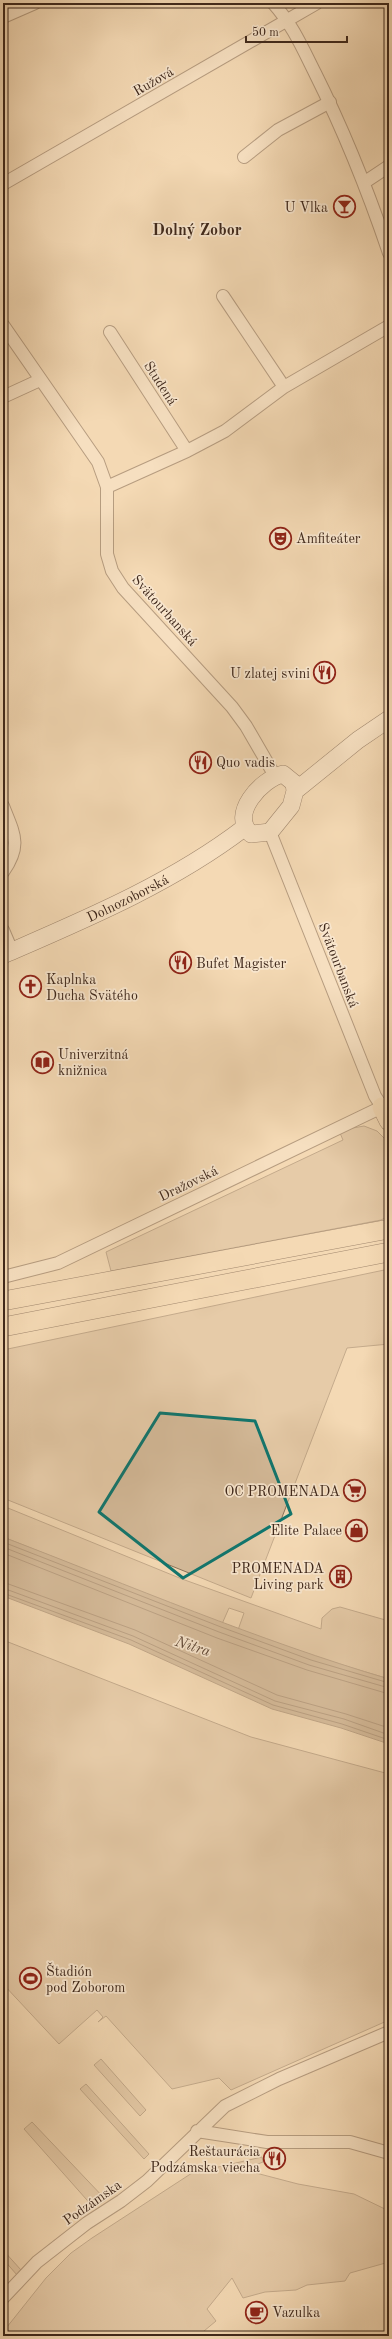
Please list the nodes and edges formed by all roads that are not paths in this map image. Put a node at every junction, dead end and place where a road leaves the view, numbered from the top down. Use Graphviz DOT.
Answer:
graph roads {
  1 [pos="35,3"];
  2 [pos="273,3"];
  3 [pos="317,3"];
  4 [pos="20,6"];
  5 [pos="3,17"];
  6 [pos="289,20"];
  7 [pos="330,102"];
  8 [pos="244,157"];
  9 [pos="389,166"];
  10 [pos="365,182"];
  11 [pos="3,184"];
  12 [pos="389,253"];
  13 [pos="223,296"];
  14 [pos="3,325"];
  15 [pos="389,326"];
  16 [pos="110,332"];
  17 [pos="40,380"];
  18 [pos="284,387"];
  19 [pos="3,397"];
  20 [pos="187,451"];
  21 [pos="107,487"];
  22 [pos="389,719"];
  23 [pos="275,776"];
  24 [pos="295,791"];
  25 [pos="3,806"];
  26 [pos="244,828"];
  27 [pos="270,832"];
  28 [pos="3,872"];
  29 [pos="3,930"];
  30 [pos="7,953"];
  31 [pos="387,1111"];
  32 [pos="389,1228"];
  33 [pos="389,1252"];
  34 [pos="3,1277"];
  35 [pos="3,1301"];
  36 [pos="3,1327"];
  37 [pos="389,2032"];
  38 [pos="197,2131"];
  39 [pos="389,2153"];
  40 [pos="3,2298"];
  1 -- 4 [label="street"];
  2 -- 6 [label="street"];
  3 -- 6 [label="street, Ružová"];
  4 -- 5 [label="street"];
  6 -- 7 [label="street"];
  6 -- 11 [label="street, Ružová"];
  7 -- 8 [label="street"];
  7 -- 10 [label="street"];
  9 -- 10 [label="street"];
  10 -- 12 [label="street"];
  13 -- 18 [label="street"];
  14 -- 17 [label="street, Svätourbanská"];
  15 -- 18 [label="street"];
  16 -- 20 [label="street, Studená"];
  17 -- 19 [label="street"];
  17 -- 21 [label="street, Svätourbanská"];
  18 -- 20 [label="street"];
  20 -- 21 [label="street"];
  21 -- 23 [label="street, Svätourbanská"];
  22 -- 24 [label="street"];
  23 -- 24 [label="street"];
  23 -- 26 [label="street"];
  24 -- 27 [label="street"];
  25 -- 28 [label="street"];
  26 -- 27 [label="street"];
  26 -- 30 [label="street, Dolnozoborská"];
  27 -- 31 [label="street, Svätourbanská"];
  29 -- 30 [label="street"];
  31 -- 34 [label="street, Dražovská"];
  32 -- 35 [label="main road"];
  33 -- 36 [label="main road"];
  37 -- 38 [label="street, Podzámska"];
  38 -- 39 [label="street"];
  38 -- 40 [label="street, Podzámska"];
}
